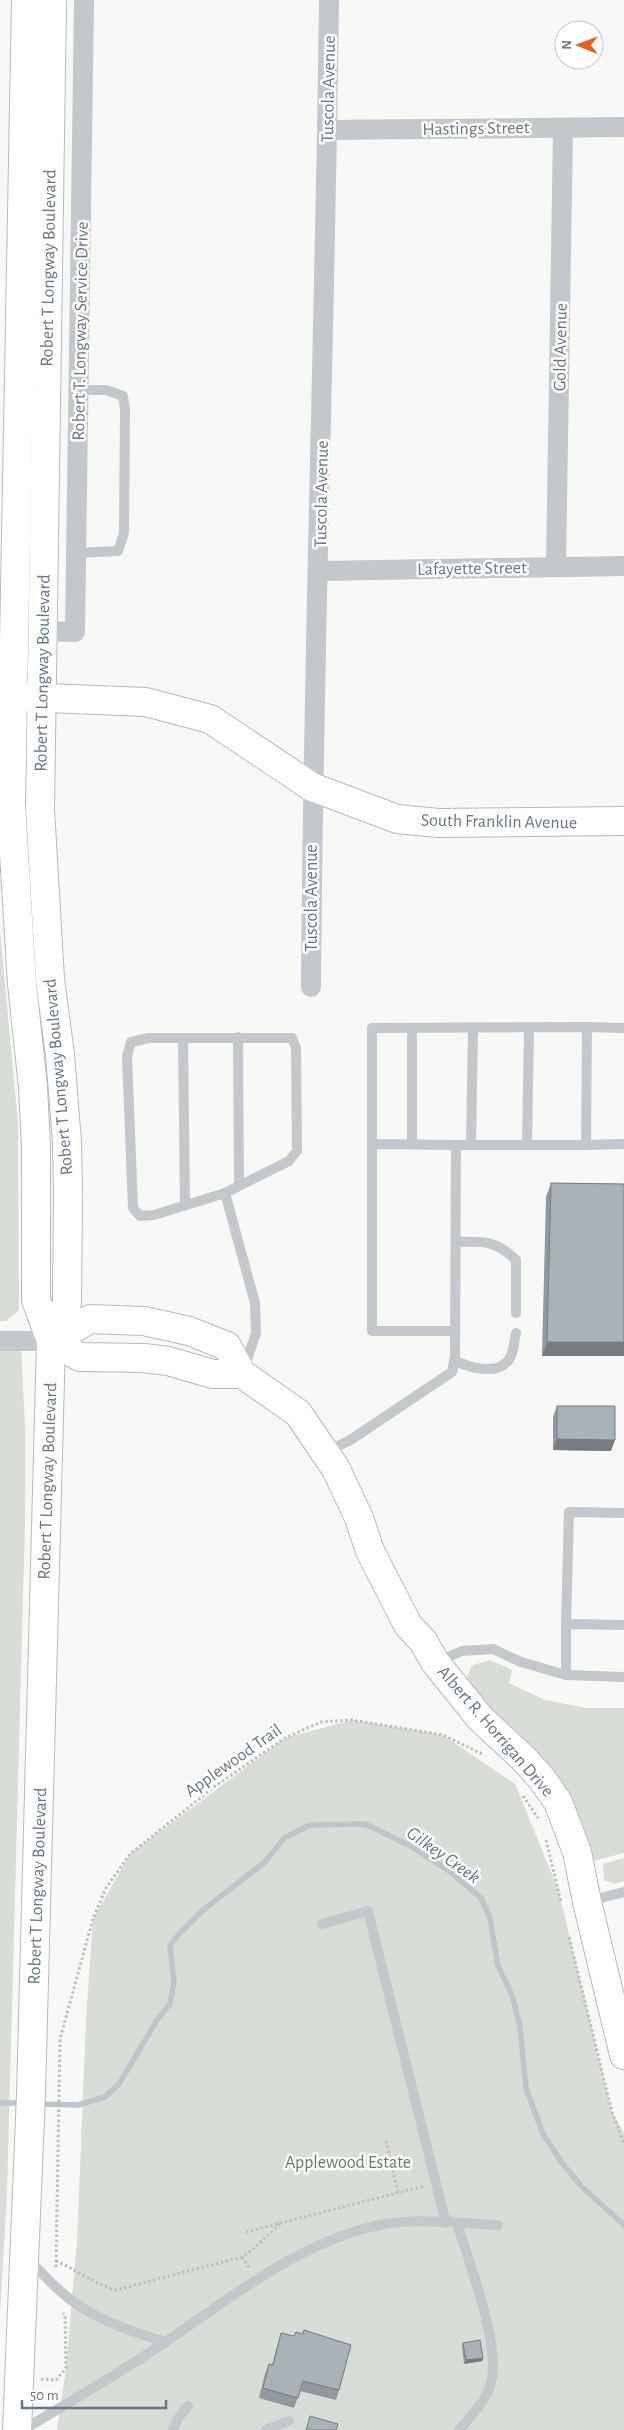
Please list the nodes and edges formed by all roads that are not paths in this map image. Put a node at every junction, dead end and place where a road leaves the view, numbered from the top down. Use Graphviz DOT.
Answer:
graph roads {
  1 [pos="26,0"];
  2 [pos="52,0"];
  3 [pos="84,0"];
  4 [pos="329,0"];
  5 [pos="624,127"];
  6 [pos="563,128"];
  7 [pos="328,130"];
  8 [pos="80,390"];
  9 [pos="76,553"];
  10 [pos="624,566"];
  11 [pos="556,567"];
  12 [pos="319,571"];
  13 [pos="43,631"];
  14 [pos="40,696"];
  15 [pos="6,698"];
  16 [pos="312,787"];
  17 [pos="624,822"];
  18 [pos="311,987"];
  19 [pos="588,1027"];
  20 [pos="412,1028"];
  21 [pos="473,1028"];
  22 [pos="529,1028"];
  23 [pos="624,1028"];
  24 [pos="238,1037"];
  25 [pos="183,1038"];
  26 [pos="372,1144"];
  27 [pos="412,1144"];
  28 [pos="624,1144"];
  29 [pos="456,1145"];
  30 [pos="471,1145"];
  31 [pos="527,1145"];
  32 [pos="586,1145"];
  33 [pos="239,1186"];
  34 [pos="224,1193"];
  35 [pos="185,1205"];
  36 [pos="456,1242"];
  37 [pos="516,1313"];
  38 [pos="455,1331"];
  39 [pos="516,1333"];
  40 [pos="0,1341"];
  41 [pos="51,1341"];
  42 [pos="454,1360"];
  43 [pos="242,1374"];
  44 [pos="326,1452"];
  45 [pos="624,1513"];
  46 [pos="566,1624"];
  47 [pos="624,1624"];
  48 [pos="435,1662"];
  49 [pos="566,1675"];
  50 [pos="624,1677"];
  51 [pos="624,1892"];
  52 [pos="575,1905"];
  53 [pos="322,1924"];
  54 [pos="624,2055"];
  55 [pos="446,2223"];
  56 [pos="457,2223"];
  57 [pos="498,2225"];
  58 [pos="26,2257"];
  59 [pos="165,2342"];
  60 [pos="188,2406"];
  61 [pos="289,2421"];
  62 [pos="17,2430"];
  63 [pos="23,2430"];
  64 [pos="172,2430"];
  65 [pos="266,2430"];
  66 [pos="459,2430"];
  1 -- 15 [label="street, Robert T Longway Boulevard"];
  2 -- 13 [label="street, Robert T Longway Boulevard"];
  3 -- 8 [label="street, Robert T. Longway Service Drive"];
  4 -- 7 [label="street, Tuscola Avenue"];
  5 -- 6 [label="street, Hastings Street"];
  6 -- 7 [label="street, Hastings Street"];
  6 -- 11 [label="street, Gold Avenue"];
  7 -- 12 [label="street, Tuscola Avenue"];
  8 -- 9 [label="street, Robert T. Longway Service Drive"];
  8 -- 9 [label="lane"];
  9 -- 13 [label="street, Robert T. Longway Service Drive"];
  10 -- 11 [label="street, Lafayette Street"];
  11 -- 12 [label="street, Lafayette Street"];
  12 -- 16 [label="street, Tuscola Avenue"];
  13 -- 14 [label="street, Robert T Longway Boulevard"];
  14 -- 15 [label="street, South Franklin Avenue"];
  14 -- 16 [label="street, South Franklin Avenue"];
  14 -- 41 [label="street, Robert T Longway Boulevard"];
  15 -- 41 [label="street, Robert T Longway Boulevard"];
  16 -- 17 [label="street, South Franklin Avenue"];
  16 -- 18 [label="street, Tuscola Avenue"];
  19 -- 22 [label="lane"];
  19 -- 23 [label="lane"];
  19 -- 32 [label="lane"];
  20 -- 21 [label="lane"];
  20 -- 26 [label="lane"];
  20 -- 27 [label="lane"];
  21 -- 22 [label="lane"];
  21 -- 30 [label="lane"];
  22 -- 31 [label="lane"];
  24 -- 25 [label="lane"];
  24 -- 33 [label="lane"];
  24 -- 33 [label="lane"];
  25 -- 35 [label="lane"];
  25 -- 35 [label="lane"];
  26 -- 27 [label="lane"];
  26 -- 38 [label="lane"];
  27 -- 29 [label="lane"];
  28 -- 32 [label="lane"];
  29 -- 30 [label="lane"];
  29 -- 36 [label="lane"];
  30 -- 31 [label="lane"];
  31 -- 32 [label="lane"];
  33 -- 34 [label="lane"];
  34 -- 35 [label="lane"];
  34 -- 43 [label="lane"];
  36 -- 37 [label="lane"];
  36 -- 38 [label="lane"];
  38 -- 42 [label="lane"];
  39 -- 42 [label="lane"];
  40 -- 41 [label="street"];
  41 -- 43 [label="street"];
  41 -- 43 [label="street, Albert R. Horrigan Drive"];
  41 -- 58 [label="street, Robert T Longway Boulevard"];
  42 -- 44 [label="lane"];
  43 -- 44 [label="street, Albert R. Horrigan Drive"];
  44 -- 48 [label="street, Albert R. Horrigan Drive"];
  45 -- 46 [label="lane"];
  46 -- 47 [label="lane"];
  46 -- 49 [label="lane"];
  48 -- 49 [label="lane"];
  48 -- 52 [label="street, Albert R. Horrigan Drive"];
  49 -- 50 [label="lane"];
  51 -- 52 [label="lane"];
  52 -- 54 [label="street, Albert R. Horrigan Drive"];
  53 -- 55 [label="lane"];
  55 -- 56 [label="lane"];
  55 -- 59 [label="lane"];
  56 -- 57 [label="lane"];
  56 -- 66 [label="lane"];
  58 -- 59 [label="lane"];
  58 -- 62 [label="street, Robert T Longway Boulevard"];
  59 -- 63 [label="lane"];
  60 -- 64 [label="lane"];
  61 -- 65 [label="lane"];
}
